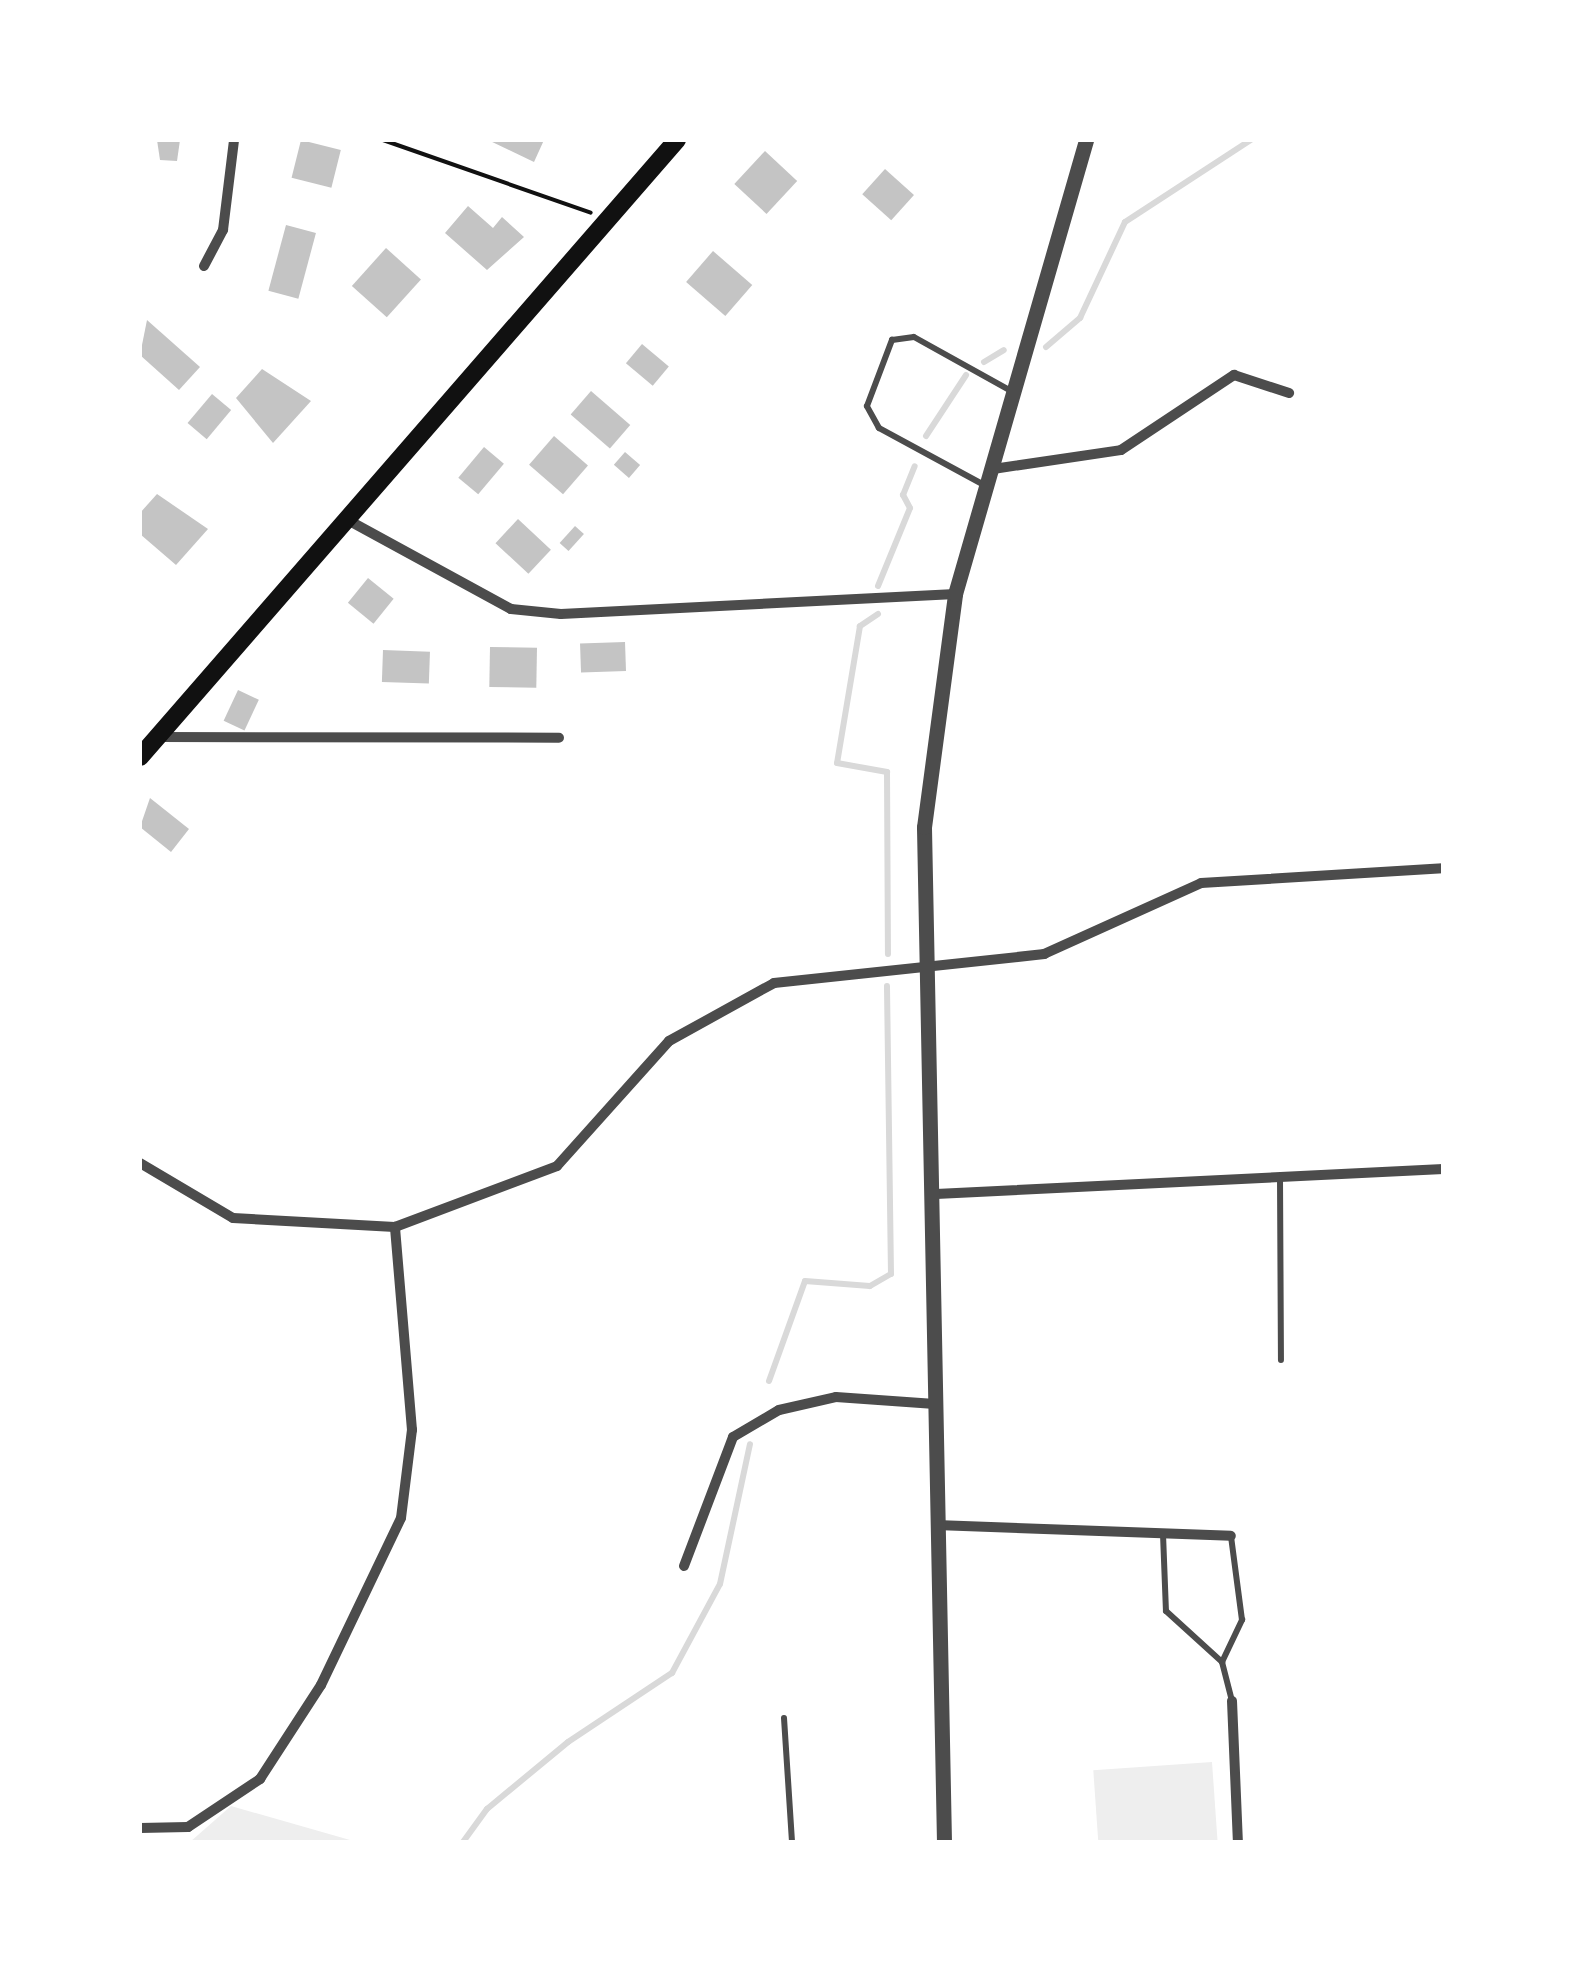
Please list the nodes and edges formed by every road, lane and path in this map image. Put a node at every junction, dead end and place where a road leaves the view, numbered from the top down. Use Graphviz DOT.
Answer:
graph roads {
  1 [pos="234,140"];
  2 [pos="383,140"];
  3 [pos="676,140"];
  4 [pos="1086,140"];
  5 [pos="608,219"];
  6 [pos="204,266"];
  7 [pos="1016,393"];
  8 [pos="1289,393"];
  9 [pos="993,468"];
  10 [pos="987,486"];
  11 [pos="346,518"];
  12 [pos="955,594"];
  13 [pos="158,737"];
  14 [pos="559,738"];
  15 [pos="140,757"];
  16 [pos="1443,868"];
  17 [pos="934,964"];
  18 [pos="140,1163"];
  19 [pos="1443,1169"];
  20 [pos="1280,1177"];
  21 [pos="936,1194"];
  22 [pos="395,1226"];
  23 [pos="1281,1360"];
  24 [pos="935,1404"];
  25 [pos="934,1525"];
  26 [pos="1163,1534"];
  27 [pos="1231,1536"];
  28 [pos="684,1566"];
  29 [pos="1222,1662"];
  30 [pos="1232,1700"];
  31 [pos="784,1718"];
  32 [pos="140,1828"];
  33 [pos="792,1842"];
  34 [pos="944,1842"];
  35 [pos="1238,1842"];
  1 -- 6 [label="street"];
  2 -- 5 [label="path"];
  3 -- 5 [label="main road"];
  4 -- 7 [label="street"];
  5 -- 11 [label="main road"];
  7 -- 9 [label="street"];
  7 -- 10 [label="lane"];
  8 -- 9 [label="street"];
  9 -- 10 [label="street"];
  10 -- 12 [label="street"];
  11 -- 12 [label="street"];
  11 -- 13 [label="main road"];
  12 -- 17 [label="street"];
  13 -- 14 [label="street"];
  13 -- 15 [label="main road"];
  16 -- 17 [label="street"];
  17 -- 21 [label="street"];
  17 -- 22 [label="street"];
  18 -- 22 [label="street"];
  19 -- 20 [label="street"];
  20 -- 21 [label="street"];
  20 -- 23 [label="lane"];
  21 -- 24 [label="street"];
  22 -- 32 [label="street"];
  24 -- 25 [label="street"];
  24 -- 28 [label="street"];
  25 -- 26 [label="street"];
  25 -- 34 [label="street"];
  26 -- 27 [label="street"];
  26 -- 29 [label="lane"];
  27 -- 29 [label="lane"];
  29 -- 30 [label="lane"];
  30 -- 35 [label="street"];
  31 -- 33 [label="lane"];
}
